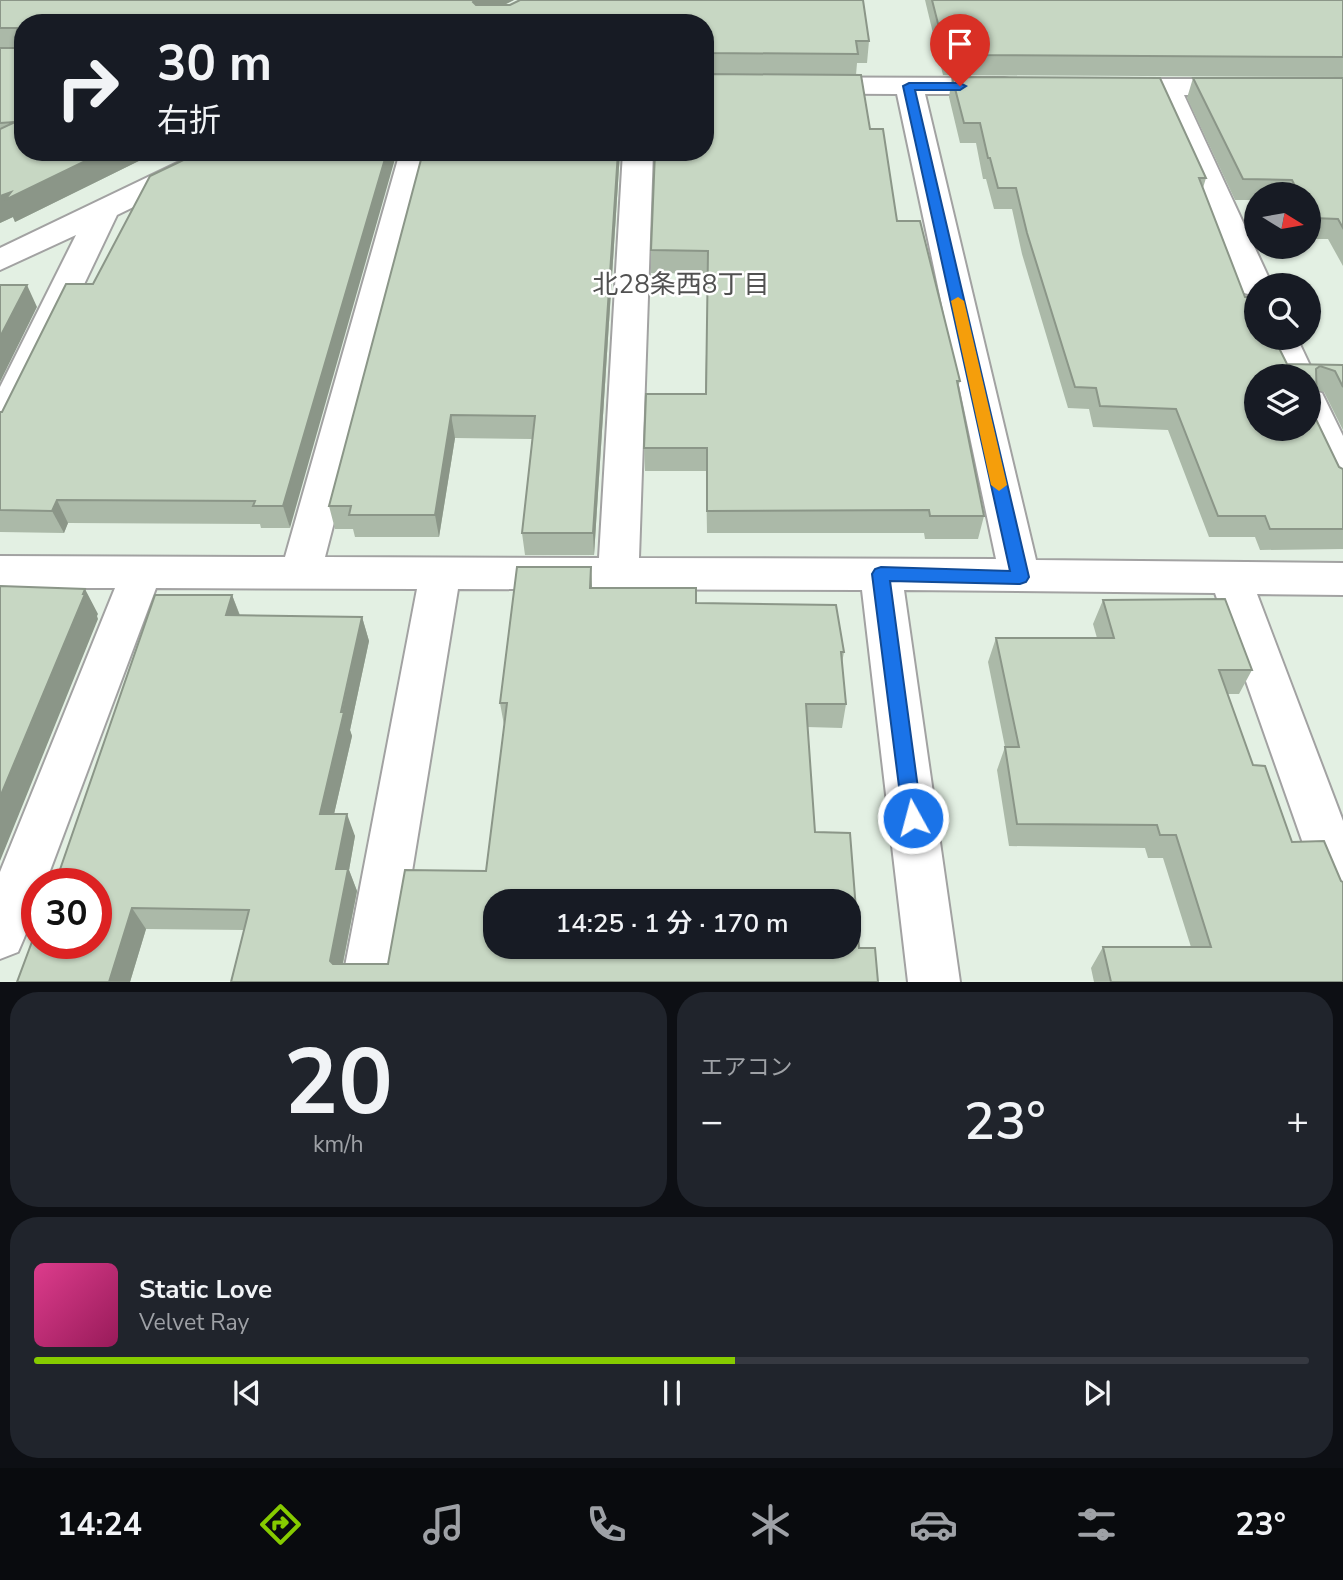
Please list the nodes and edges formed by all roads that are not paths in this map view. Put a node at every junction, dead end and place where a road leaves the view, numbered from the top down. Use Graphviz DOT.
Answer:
graph roads {
  1 [pos="714,85"];
  2 [pos="909,86"];
  3 [pos="1031,86"];
  4 [pos="1085,86"];
  5 [pos="1166,87"];
  6 [pos="1343,87"];
  7 [pos="206,161"];
  8 [pos="413,161"];
  9 [pos="638,161"];
  10 [pos="104,211"];
  11 [pos="0,260"];
  12 [pos="1250,273"];
  13 [pos="0,423"];
  14 [pos="1321,428"];
  15 [pos="1343,477"];
  16 [pos="0,572"];
  17 [pos="142,572"];
  18 [pos="301,573"];
  19 [pos="440,573"];
  20 [pos="618,574"];
  21 [pos="881,574"];
  22 [pos="1020,577"];
  23 [pos="1230,578"];
  24 [pos="1343,579"];
  25 [pos="1343,886"];
  26 [pos="0,935"];
  27 [pos="368,982"];
  28 [pos="934,982"];
  1 -- 2 [label="street"];
  2 -- 3 [label="street"];
  2 -- 22 [label="street"];
  4 -- 5 [label="street"];
  5 -- 6 [label="street"];
  5 -- 12 [label="street"];
  7 -- 10 [label="street"];
  8 -- 18 [label="street"];
  9 -- 20 [label="street"];
  10 -- 11 [label="street"];
  10 -- 13 [label="street"];
  14 -- 15 [label="street"];
  16 -- 17 [label="street"];
  17 -- 18 [label="street"];
  17 -- 26 [label="street"];
  18 -- 19 [label="street"];
  19 -- 20 [label="street"];
  19 -- 27 [label="street"];
  20 -- 21 [label="street"];
  21 -- 22 [label="street"];
  21 -- 28 [label="street"];
  22 -- 23 [label="street"];
  23 -- 24 [label="street"];
  23 -- 25 [label="street"];
}
